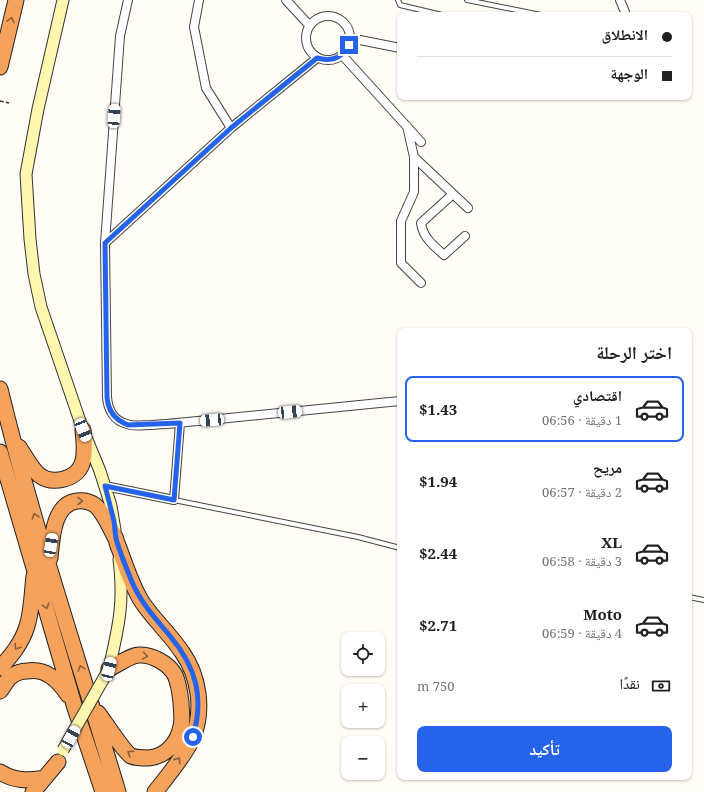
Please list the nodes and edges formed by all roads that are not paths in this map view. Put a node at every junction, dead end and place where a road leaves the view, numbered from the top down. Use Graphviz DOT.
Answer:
graph roads {
  1 [pos="16,0"];
  2 [pos="63,0"];
  3 [pos="128,0"];
  4 [pos="199,0"];
  5 [pos="286,0"];
  6 [pos="398,0"];
  7 [pos="467,0"];
  8 [pos="620,0"];
  9 [pos="429,12"];
  10 [pos="526,12"];
  11 [pos="625,12"];
  12 [pos="309,25"];
  13 [pos="350,38"];
  14 [pos="397,47"];
  15 [pos="342,55"];
  16 [pos="317,58"];
  17 [pos="0,67"];
  18 [pos="407,126"];
  19 [pos="231,128"];
  20 [pos="421,142"];
  21 [pos="414,157"];
  22 [pos="453,194"];
  23 [pos="468,208"];
  24 [pos="465,236"];
  25 [pos="105,243"];
  26 [pos="421,283"];
  27 [pos="0,389"];
  28 [pos="397,401"];
  29 [pos="180,423"];
  30 [pos="83,430"];
  31 [pos="12,437"];
  32 [pos="0,452"];
  33 [pos="105,486"];
  34 [pos="174,500"];
  35 [pos="117,541"];
  36 [pos="397,547"];
  37 [pos="50,567"];
  38 [pos="35,569"];
  39 [pos="692,598"];
  40 [pos="704,600"];
  41 [pos="0,668"];
  42 [pos="109,669"];
  43 [pos="0,691"];
  44 [pos="92,705"];
  45 [pos="75,708"];
  46 [pos="61,756"];
  47 [pos="0,772"];
  48 [pos="44,787"];
  49 [pos="33,792"];
  50 [pos="103,792"];
  51 [pos="118,792"];
  52 [pos="155,792"];
  17 -- 1 [label="highway, one-way"];
  2 -- 30 [label="main road"];
  3 -- 25 [label="street"];
  4 -- 19 [label="street"];
  5 -- 12 [label="street"];
  6 -- 9 [label="lane"];
  7 -- 10 [label="lane"];
  8 -- 11 [label="street"];
  12 -- 13 [label="street"];
  12 -- 16 [label="street"];
  13 -- 14 [label="street"];
  13 -- 15 [label="street"];
  15 -- 16 [label="street"];
  15 -- 18 [label="street"];
  16 -- 19 [label="street"];
  18 -- 20 [label="street"];
  18 -- 21 [label="street"];
  19 -- 25 [label="street"];
  21 -- 22 [label="street"];
  21 -- 26 [label="street"];
  22 -- 23 [label="street"];
  22 -- 24 [label="street"];
  25 -- 29 [label="street"];
  27 -- 31 [label="highway"];
  28 -- 29 [label="street"];
  29 -- 34 [label="street"];
  30 -- 31 [label="highway"];
  30 -- 33 [label="main road"];
  37 -- 31 [label="highway, one-way"];
  32 -- 38 [label="highway"];
  33 -- 34 [label="street"];
  33 -- 35 [label="main road"];
  34 -- 36 [label="lane"];
  37 -- 35 [label="highway, one-way"];
  35 -- 42 [label="main road"];
  52 -- 35 [label="highway, one-way"];
  44 -- 37 [label="highway, one-way"];
  38 -- 41 [label="highway, one-way"];
  38 -- 45 [label="highway, one-way"];
  39 -- 40 [label="lane"];
  42 -- 44 [label="highway, one-way"];
  42 -- 46 [label="main road, bridge"];
  43 -- 45 [label="highway"];
  44 -- 51 [label="highway"];
  45 -- 50 [label="highway"];
  46 -- 48 [label="highway"];
  47 -- 48 [label="highway"];
  48 -- 49 [label="highway"];
}
